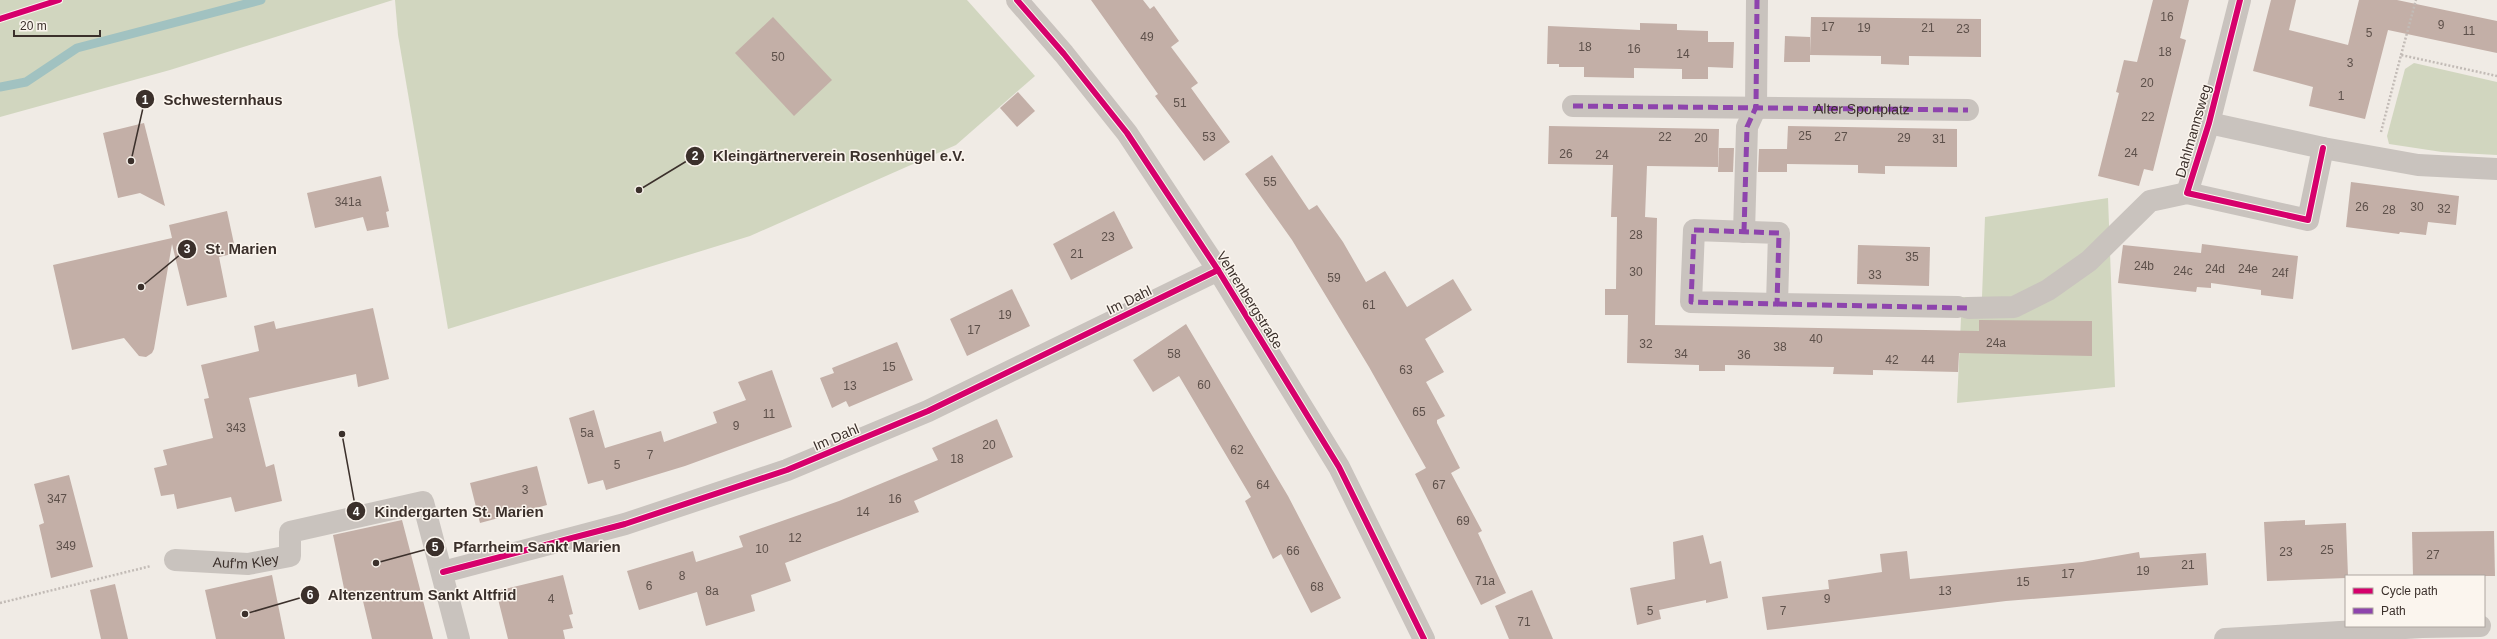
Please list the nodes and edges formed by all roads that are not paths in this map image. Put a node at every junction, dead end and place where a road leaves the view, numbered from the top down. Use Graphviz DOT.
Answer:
graph roads {
  1 [pos="1017,0"];
  2 [pos="1757,0"];
  3 [pos="2240,0"];
  4 [pos="1573,106"];
  5 [pos="1756,107"];
  6 [pos="1968,110"];
  7 [pos="2209,123"];
  8 [pos="2323,148"];
  9 [pos="2497,169"];
  10 [pos="2187,193"];
  11 [pos="1744,232"];
  12 [pos="1218,270"];
  13 [pos="1777,304"];
  14 [pos="175,560"];
  15 [pos="443,572"];
  16 [pos="2485,626"];
  17 [pos="2497,626"];
  18 [pos="2422,627"];
  19 [pos="459,639"];
  20 [pos="1424,639"];
  21 [pos="2225,639"];
  1 -- 12 [label="street, Vehrenbergstraße"];
  2 -- 5 [label="street"];
  3 -- 7 [label="street, Dahlmannsweg"];
  4 -- 5 [label="street, Alter Sportplatz"];
  5 -- 6 [label="street, Alter Sportplatz"];
  5 -- 11 [label="street"];
  7 -- 8 [label="street, Dahlmannsweg"];
  7 -- 10 [label="street, Dahlmannsweg"];
  8 -- 9 [label="street, Dahlmannsweg"];
  8 -- 10 [label="street, Dahlmannsweg"];
  10 -- 13 [label="street"];
  11 -- 13 [label="street"];
  11 -- 13 [label="street"];
  12 -- 15 [label="street, Im Dahl"];
  12 -- 20 [label="street, Vehrenbergstraße"];
  14 -- 15 [label="street, Auf'm Kley"];
  15 -- 19 [label="street, Auf'm Kley"];
  16 -- 17 [label="street"];
  18 -- 21 [label="street"];
}
